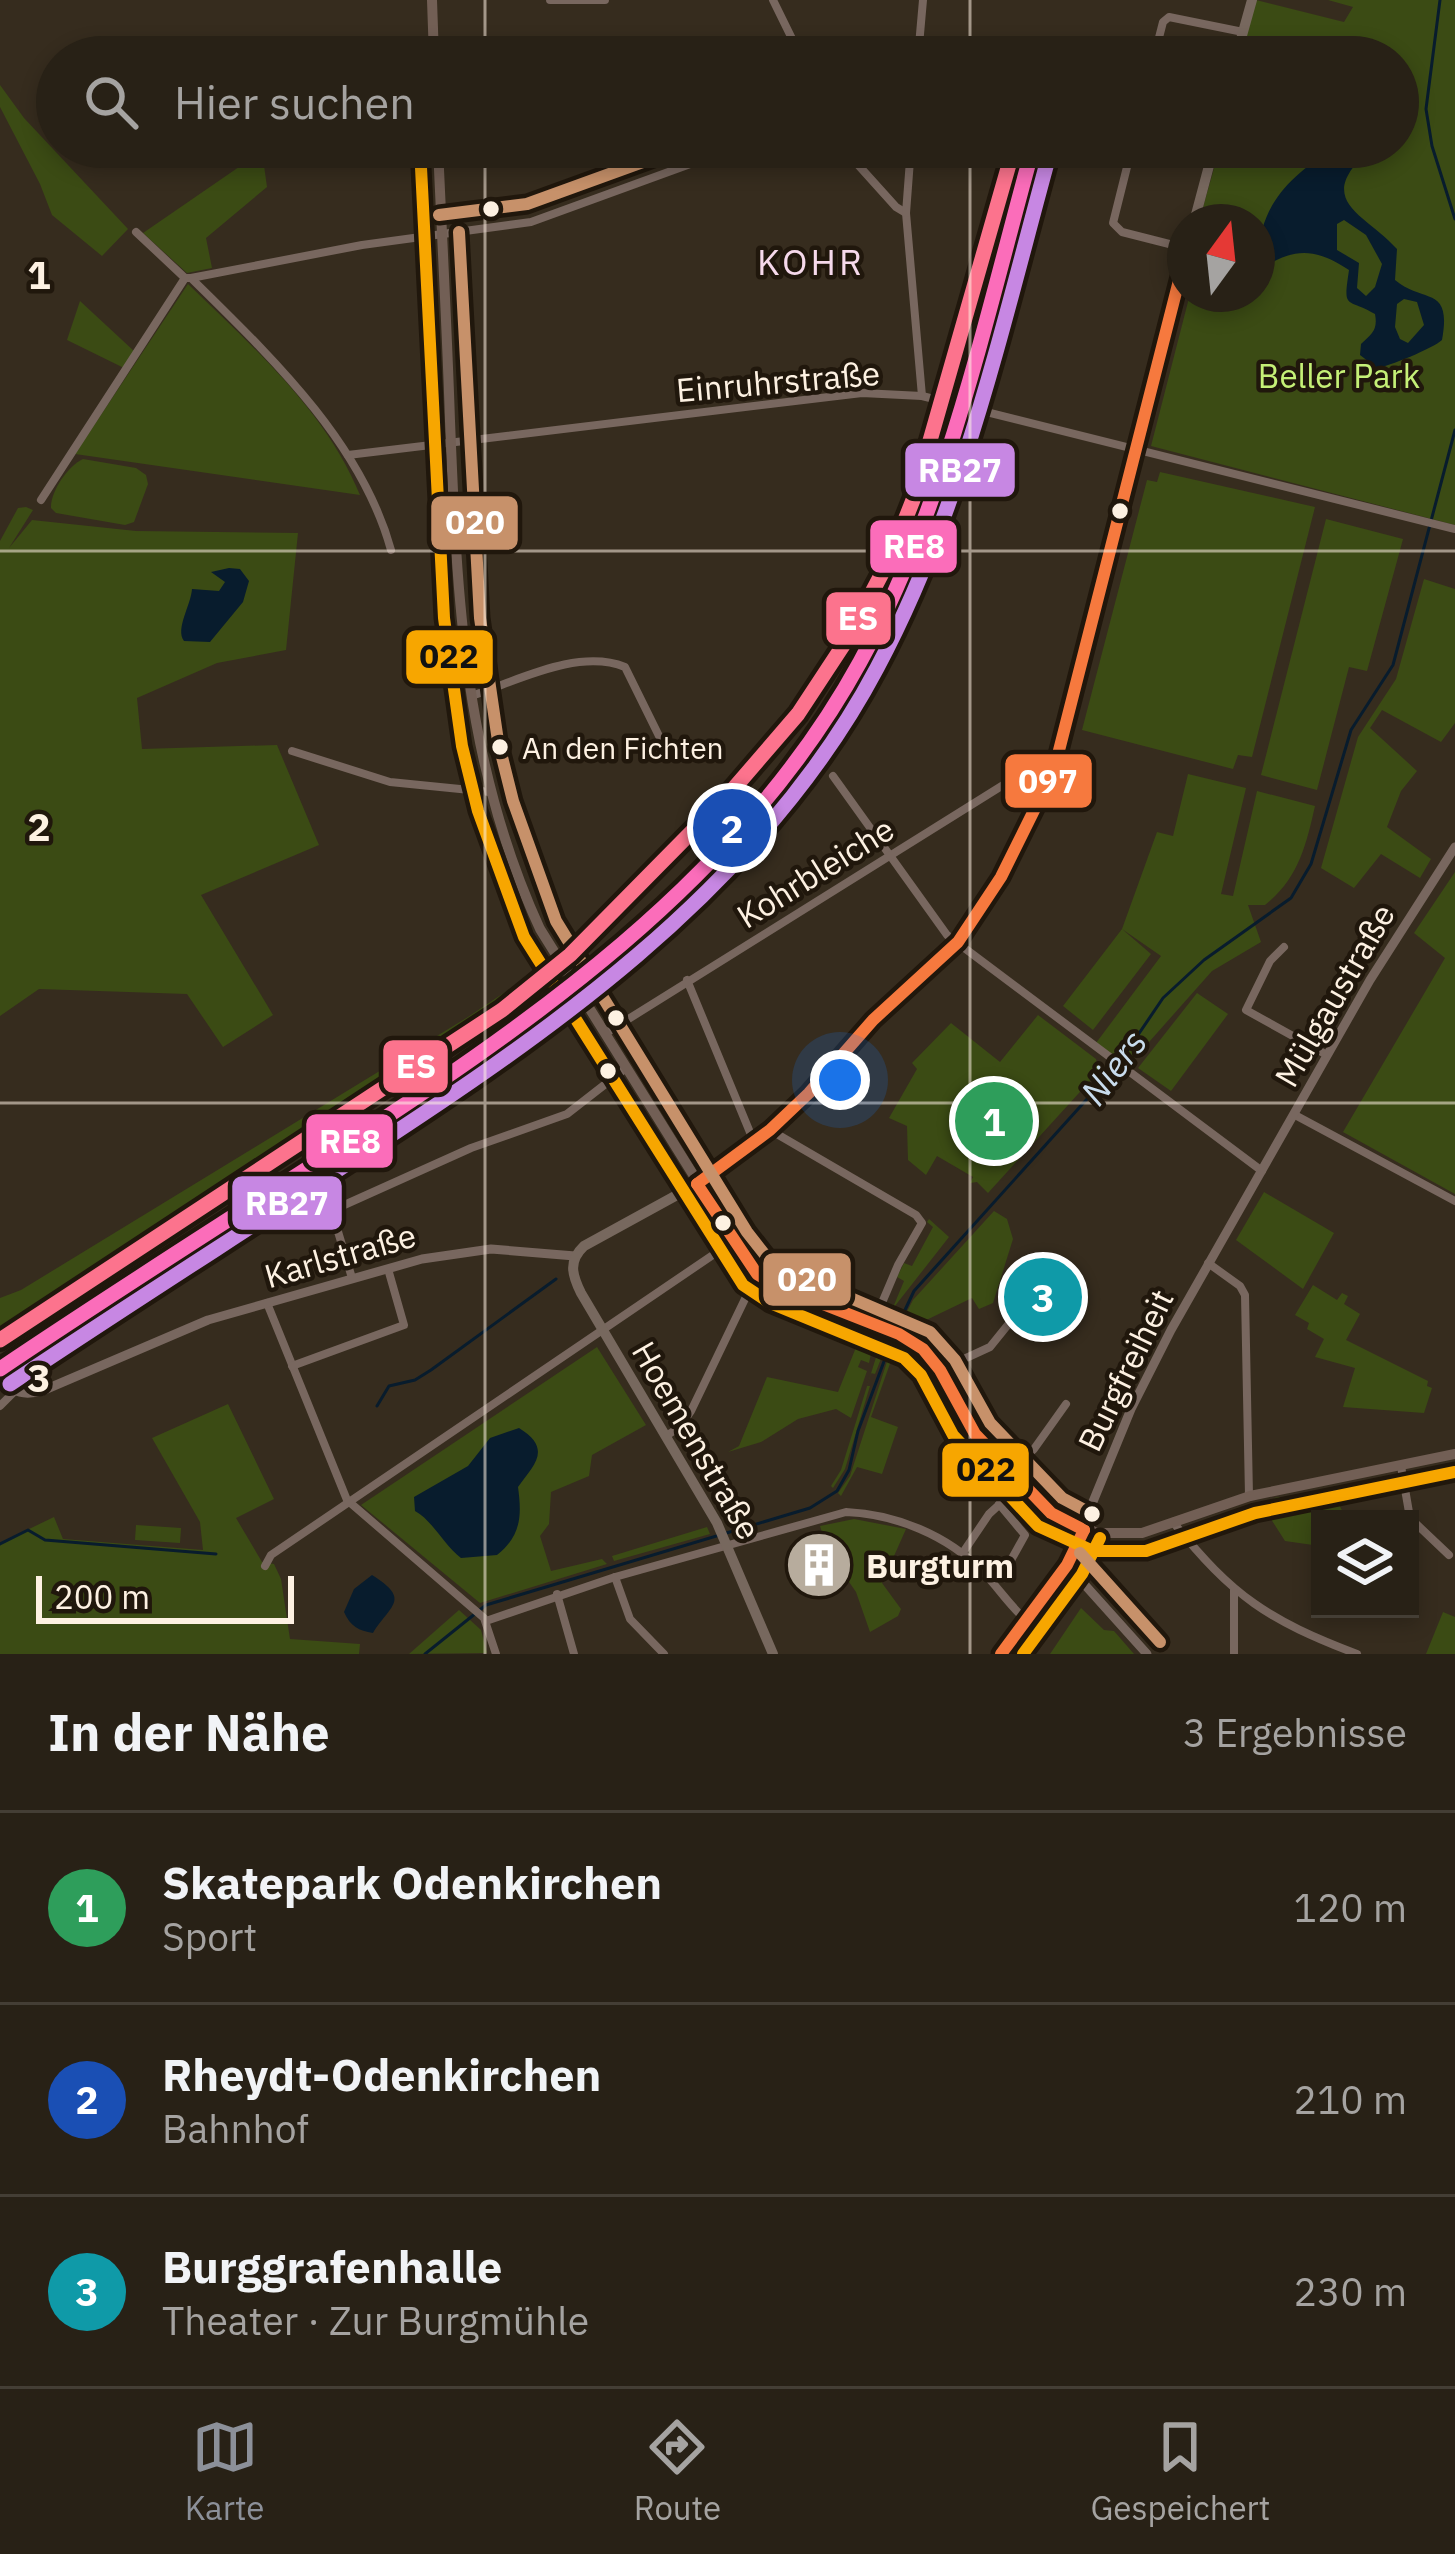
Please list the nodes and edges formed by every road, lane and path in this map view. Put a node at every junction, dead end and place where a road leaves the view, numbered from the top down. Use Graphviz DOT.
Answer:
graph roads {
  1 [pos="432,0"];
  2 [pos="550,0"];
  3 [pos="604,0"];
  4 [pos="773,0"];
  5 [pos="922,0"];
  6 [pos="1252,0"];
  7 [pos="1243,32"];
  8 [pos="433,36"];
  9 [pos="791,36"];
  10 [pos="919,36"];
  11 [pos="1159,36"];
  12 [pos="1242,36"];
  13 [pos="439,168"];
  14 [pos="679,168"];
  15 [pos="861,168"];
  16 [pos="909,168"];
  17 [pos="1127,168"];
  18 [pos="1208,168"];
  19 [pos="1199,204"];
  20 [pos="906,213"];
  21 [pos="136,232"];
  22 [pos="441,233"];
  23 [pos="1167,246"];
  24 [pos="188,278"];
  25 [pos="1170,312"];
  26 [pos="922,396"];
  27 [pos="451,442"];
  28 [pos="1136,449"];
  29 [pos="348,455"];
  30 [pos="41,500"];
  31 [pos="1455,529"];
  32 [pos="391,550"];
  33 [pos="469,697"];
  34 [pos="660,738"];
  35 [pos="292,751"];
  36 [pos="1054,770"];
  37 [pos="833,776"];
  38 [pos="490,792"];
  39 [pos="1455,847"];
  40 [pos="889,854"];
  41 [pos="958,942"];
  42 [pos="1284,946"];
  43 [pos="687,980"];
  44 [pos="606,1033"];
  45 [pos="1329,1056"];
  46 [pos="627,1066"];
  47 [pos="1295,1115"];
  48 [pos="770,1130"];
  49 [pos="754,1142"];
  50 [pos="1262,1171"];
  51 [pos="697,1184"];
  52 [pos="1455,1201"];
  53 [pos="732,1242"];
  54 [pos="575,1256"];
  55 [pos="1208,1263"];
  56 [pos="388,1268"];
  57 [pos="757,1274"];
  58 [pos="352,1278"];
  59 [pos="266,1303"];
  60 [pos="1006,1315"];
  61 [pos="873,1324"];
  62 [pos="602,1330"];
  63 [pos="292,1366"];
  64 [pos="940,1370"];
  65 [pos="1,1380"];
  66 [pos="14,1392"];
  67 [pos="1066,1404"];
  68 [pos="0,1406"];
  69 [pos="666,1436"];
  70 [pos="1455,1454"];
  71 [pos="1401,1466"];
  72 [pos="1010,1472"];
  73 [pos="1022,1484"];
  74 [pos="1250,1496"];
  75 [pos="347,1500"];
  76 [pos="999,1504"];
  77 [pos="1173,1522"];
  78 [pos="1084,1530"];
  79 [pos="726,1542"];
  80 [pos="962,1554"];
  81 [pos="1449,1555"];
  82 [pos="1067,1565"];
  83 [pos="266,1566"];
  84 [pos="614,1577"];
  85 [pos="988,1577"];
  86 [pos="1234,1590"];
  87 [pos="556,1594"];
  88 [pos="485,1619"];
  89 [pos="1026,1620"];
  90 [pos="496,1654"];
  91 [pos="574,1654"];
  92 [pos="664,1654"];
  93 [pos="773,1654"];
  94 [pos="1001,1654"];
  95 [pos="1147,1654"];
  96 [pos="1234,1654"];
  97 [pos="1357,1654"];
  1 -- 8 [label="main road"];
  2 -- 3 [label="street"];
  4 -- 9 [label="street"];
  5 -- 10 [label="street"];
  6 -- 7 [label="main road"];
  7 -- 11 [label="street"];
  7 -- 12 [label="main road"];
  13 -- 22 [label="main road"];
  14 -- 22 [label="street"];
  15 -- 20 [label="street"];
  16 -- 20 [label="street"];
  17 -- 23 [label="street"];
  18 -- 19 [label="main road"];
  20 -- 26 [label="street"];
  21 -- 24 [label="street"];
  22 -- 24 [label="street"];
  22 -- 27 [label="main road"];
  24 -- 29 [label="street"];
  24 -- 30 [label="street"];
  25 -- 28 [label="main road"];
  26 -- 27 [label="street, Einruhrstraße"];
  26 -- 28 [label="street, Einruhrstraße"];
  27 -- 29 [label="street, Einruhrstraße"];
  27 -- 33 [label="main road"];
  28 -- 31 [label="street, Einruhrstraße"];
  28 -- 36 [label="main road"];
  29 -- 32 [label="street"];
  33 -- 34 [label="street"];
  33 -- 38 [label="main road"];
  35 -- 38 [label="street"];
  36 -- 40 [label="street, Kohrbleiche"];
  36 -- 41 [label="main road"];
  37 -- 40 [label="street"];
  38 -- 44 [label="main road"];
  39 -- 45 [label="street, Mülgaustraße"];
  40 -- 41 [label="street"];
  40 -- 43 [label="street, Kohrbleiche"];
  41 -- 48 [label="main road"];
  41 -- 50 [label="street"];
  42 -- 45 [label="street"];
  43 -- 44 [label="street, Kohrbleiche"];
  43 -- 49 [label="street"];
  44 -- 46 [label="main road"];
  45 -- 47 [label="street, Mülgaustraße"];
  46 -- 51 [label="main road"];
  46 -- 58 [label="street"];
  47 -- 50 [label="street, Mülgaustraße"];
  47 -- 52 [label="street"];
  48 -- 49 [label="main road"];
  48 -- 61 [label="street"];
  49 -- 51 [label="main road"];
  50 -- 55 [label="street, Burgfreiheit"];
  51 -- 53 [label="main road"];
  51 -- 54 [label="main road"];
  53 -- 57 [label="main road"];
  53 -- 62 [label="street"];
  54 -- 56 [label="street, Karlstraße"];
  54 -- 62 [label="main road, Hoemenstraße"];
  55 -- 74 [label="street"];
  55 -- 78 [label="street, Burgfreiheit"];
  56 -- 58 [label="street, Karlstraße"];
  56 -- 63 [label="street"];
  57 -- 61 [label="main road"];
  57 -- 69 [label="street"];
  58 -- 59 [label="street, Karlstraße"];
  59 -- 63 [label="street"];
  59 -- 66 [label="street, Karlstraße"];
  60 -- 64 [label="street"];
  61 -- 64 [label="main road"];
  62 -- 69 [label="main road, Hoemenstraße"];
  62 -- 75 [label="street"];
  63 -- 75 [label="street"];
  64 -- 72 [label="main road"];
  65 -- 66 [label="street"];
  66 -- 68 [label="street"];
  67 -- 72 [label="street"];
  69 -- 79 [label="main road, Hoemenstraße"];
  70 -- 71 [label="main road"];
  71 -- 74 [label="main road"];
  71 -- 81 [label="street"];
  72 -- 73 [label="main road"];
  73 -- 76 [label="street"];
  73 -- 78 [label="main road"];
  74 -- 77 [label="main road"];
  75 -- 83 [label="street"];
  75 -- 88 [label="street"];
  76 -- 80 [label="street"];
  76 -- 85 [label="street"];
  77 -- 78 [label="main road"];
  77 -- 86 [label="street"];
  78 -- 82 [label="street, Burgfreiheit"];
  79 -- 80 [label="street"];
  79 -- 84 [label="street"];
  79 -- 93 [label="main road, Hoemenstraße"];
  80 -- 85 [label="street"];
  82 -- 89 [label="street, Burgfreiheit"];
  82 -- 95 [label="street"];
  84 -- 87 [label="street"];
  84 -- 92 [label="street"];
  85 -- 89 [label="street"];
  86 -- 96 [label="street"];
  86 -- 97 [label="street"];
  87 -- 88 [label="street"];
  87 -- 91 [label="street"];
  88 -- 90 [label="street"];
  89 -- 94 [label="street, Burgfreiheit"];
}
